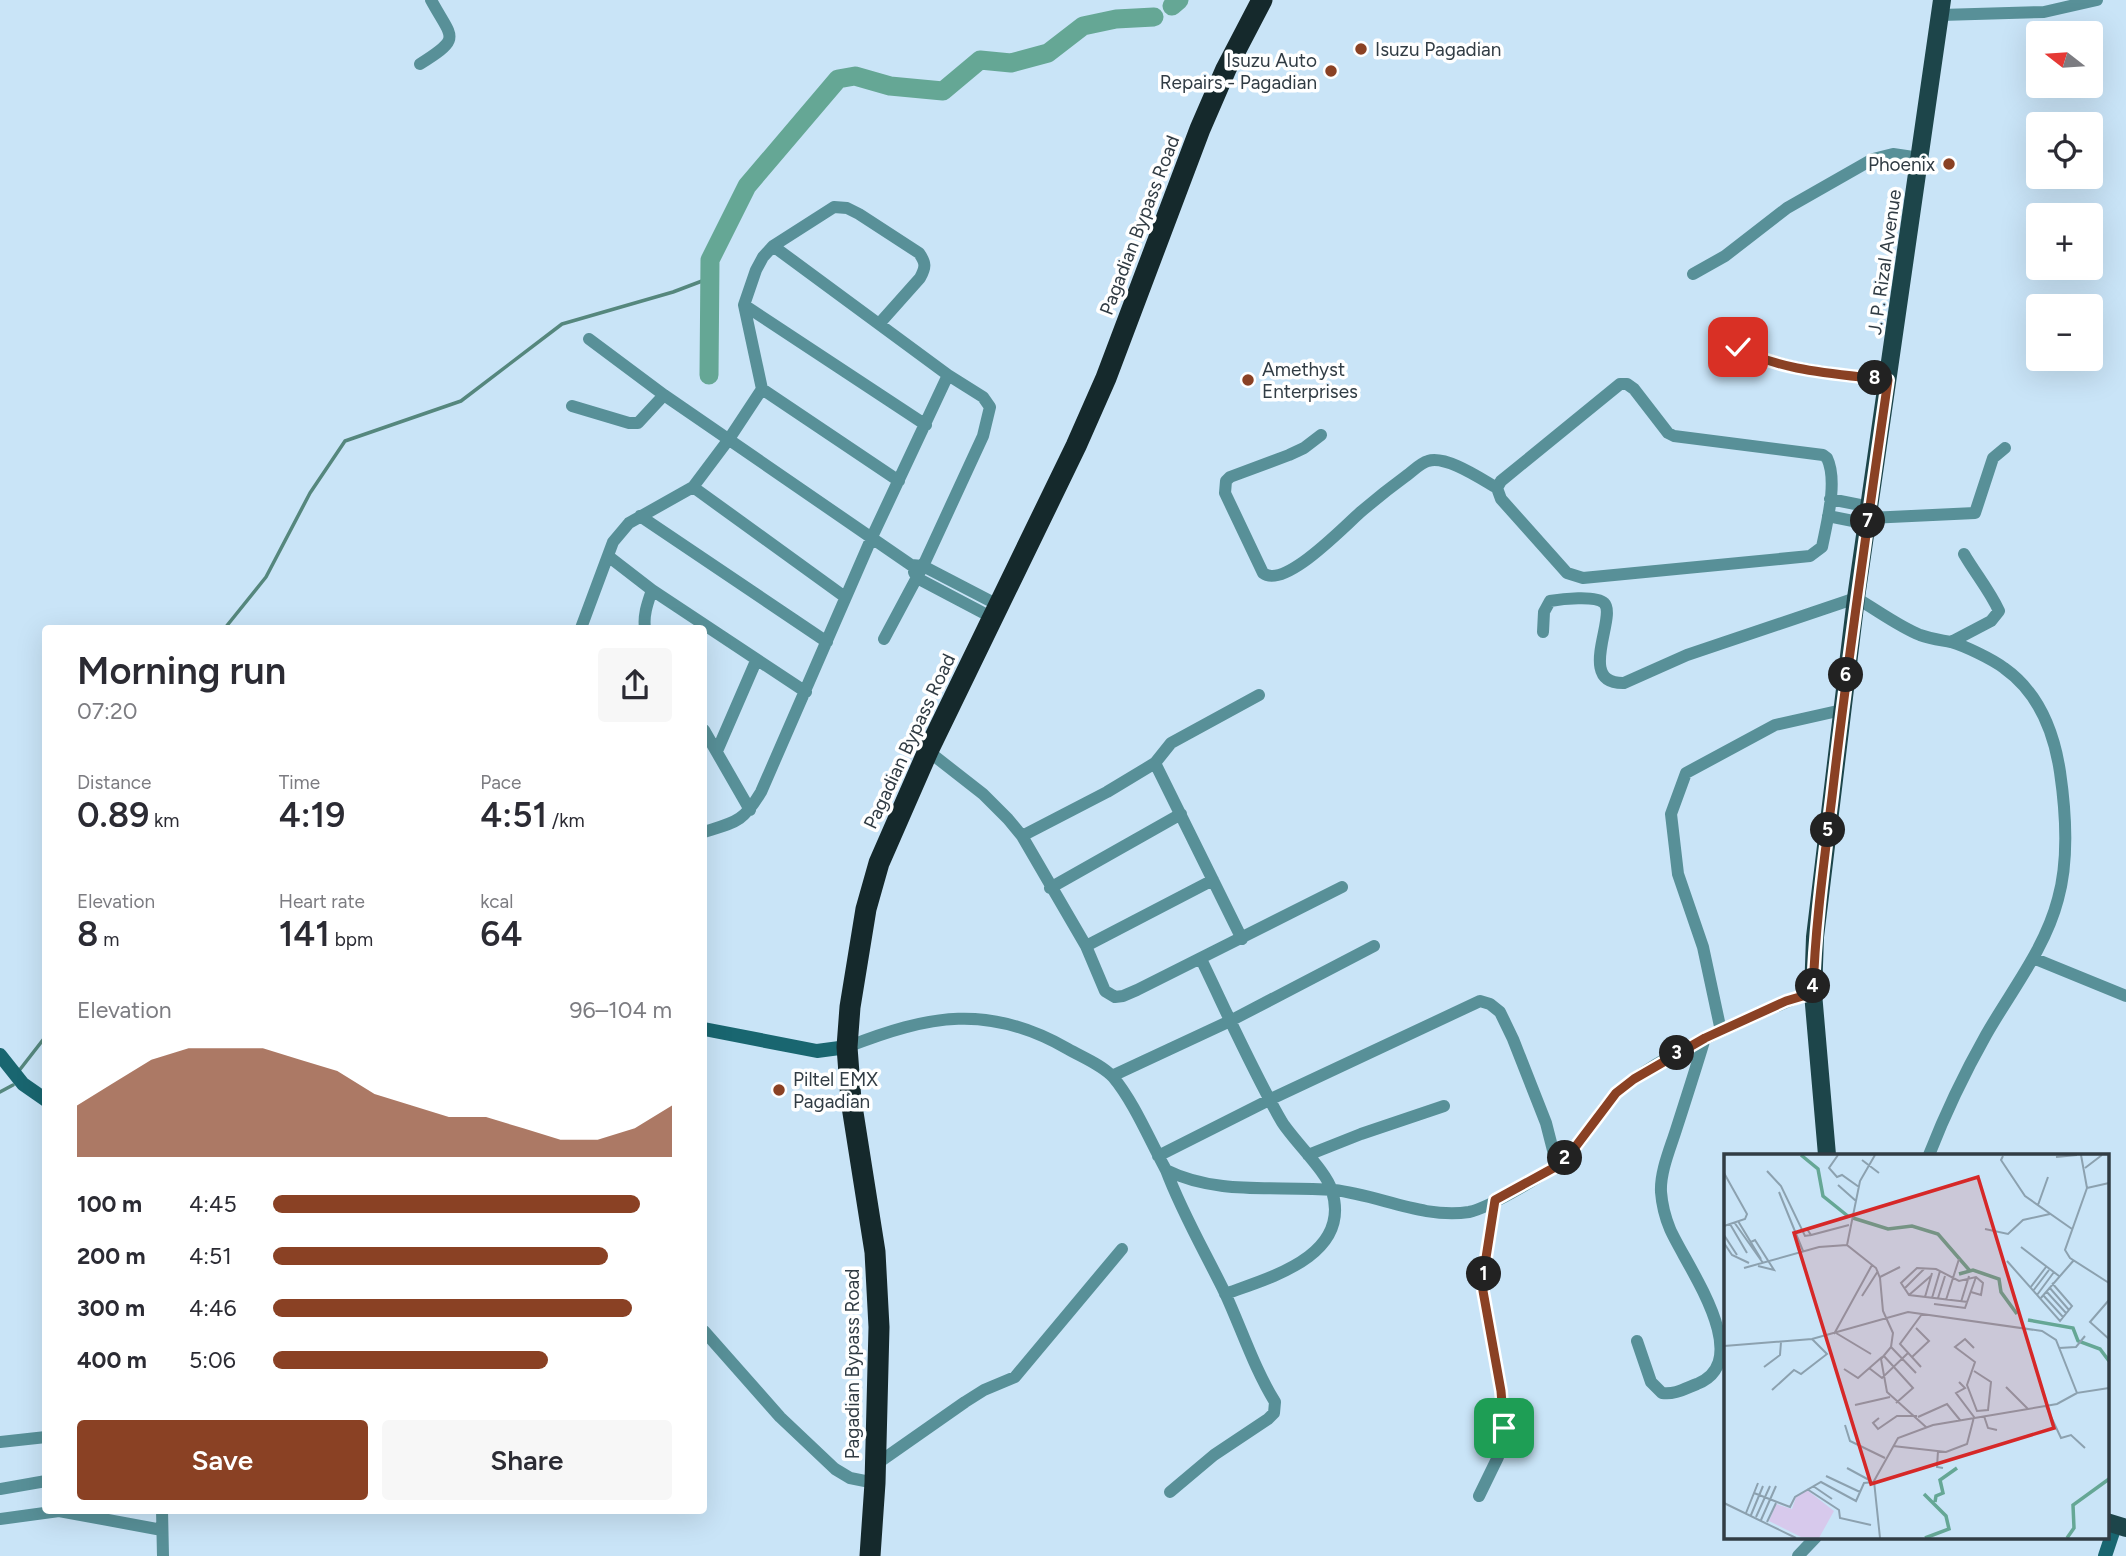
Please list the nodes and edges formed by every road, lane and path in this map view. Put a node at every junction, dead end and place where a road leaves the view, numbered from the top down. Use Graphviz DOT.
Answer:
graph roads {
  1 [pos="431,0"];
  2 [pos="1262,0"];
  3 [pos="2097,0"];
  4 [pos="1942,7"];
  5 [pos="420,65"];
  6 [pos="1920,158"];
  7 [pos="773,246"];
  8 [pos="1693,274"];
  9 [pos="744,305"];
  10 [pos="879,324"];
  11 [pos="589,339"];
  12 [pos="1738,347"];
  13 [pos="948,375"];
  14 [pos="1888,380"];
  15 [pos="762,389"];
  16 [pos="664,395"];
  17 [pos="572,406"];
  18 [pos="926,425"];
  19 [pos="1321,435"];
  20 [pos="729,439"];
  21 [pos="2005,448"];
  22 [pos="899,481"];
  23 [pos="693,487"];
  24 [pos="1497,488"];
  25 [pos="1830,499"];
  26 [pos="640,516"];
  27 [pos="1828,516"];
  28 [pos="1869,516"];
  29 [pos="872,537"];
  30 [pos="1964,554"];
  31 [pos="608,556"];
  32 [pos="917,570"];
  33 [pos="652,590"];
  34 [pos="845,597"];
  35 [pos="1856,598"];
  36 [pos="995,611"];
  37 [pos="582,625"];
  38 [pos="645,625"];
  39 [pos="703,625"];
  40 [pos="707,628"];
  41 [pos="1543,632"];
  42 [pos="884,639"];
  43 [pos="827,642"];
  44 [pos="1951,642"];
  45 [pos="756,661"];
  46 [pos="806,692"];
  47 [pos="1259,695"];
  48 [pos="1842,710"];
  49 [pos="707,735"];
  50 [pos="717,751"];
  51 [pos="928,751"];
  52 [pos="1154,763"];
  53 [pos="750,810"];
  54 [pos="1181,814"];
  55 [pos="707,831"];
  56 [pos="1022,836"];
  57 [pos="1213,880"];
  58 [pos="1342,887"];
  59 [pos="1050,888"];
  60 [pos="1242,939"];
  61 [pos="1086,946"];
  62 [pos="1374,946"];
  63 [pos="2033,958"];
  64 [pos="1201,959"];
  65 [pos="1813,993"];
  66 [pos="2126,996"];
  67 [pos="1230,1021"];
  68 [pos="707,1030"];
  69 [pos="1721,1031"];
  70 [pos="1705,1038"];
  71 [pos="847,1047"];
  72 [pos="0,1055"];
  73 [pos="1112,1076"];
  74 [pos="42,1097"];
  75 [pos="1271,1099"];
  76 [pos="1444,1106"];
  77 [pos="1827,1154"];
  78 [pos="1929,1154"];
  79 [pos="1308,1155"];
  80 [pos="1158,1156"];
  81 [pos="1557,1166"];
  82 [pos="1166,1170"];
  83 [pos="1332,1190"];
  84 [pos="1495,1200"];
  85 [pos="1122,1249"];
  86 [pos="1225,1294"];
  87 [pos="707,1334"];
  88 [pos="1637,1341"];
  89 [pos="42,1437"];
  90 [pos="0,1442"];
  91 [pos="875,1474"];
  92 [pos="42,1482"];
  93 [pos="0,1489"];
  94 [pos="1170,1492"];
  95 [pos="1479,1496"];
  96 [pos="42,1513"];
  97 [pos="75,1514"];
  98 [pos="162,1514"];
  99 [pos="0,1519"];
  100 [pos="2116,1525"];
  101 [pos="162,1530"];
  102 [pos="1815,1538"];
  103 [pos="2103,1553"];
  104 [pos="1801,1555"];
  105 [pos="163,1556"];
  106 [pos="870,1556"];
  1 -- 5 [label="street"];
  2 -- 36 [label="highway, Pagadian Bypass Road"];
  3 -- 4 [label="street"];
  4 -- 6 [label="main road, J. P. Rizal Avenue"];
  6 -- 8 [label="street"];
  6 -- 14 [label="main road, J. P. Rizal Avenue"];
  7 -- 9 [label="street"];
  7 -- 10 [label="street"];
  7 -- 10 [label="street"];
  9 -- 15 [label="street"];
  9 -- 18 [label="street"];
  10 -- 13 [label="street"];
  11 -- 16 [label="street"];
  12 -- 14 [label="street"];
  13 -- 18 [label="street"];
  13 -- 32 [label="street"];
  14 -- 28 [label="main road, J. P. Rizal Avenue"];
  15 -- 20 [label="street"];
  15 -- 22 [label="street"];
  16 -- 17 [label="street"];
  16 -- 20 [label="street"];
  18 -- 22 [label="street"];
  19 -- 24 [label="street"];
  20 -- 23 [label="street"];
  20 -- 29 [label="street"];
  21 -- 28 [label="street"];
  22 -- 29 [label="street"];
  23 -- 26 [label="street"];
  23 -- 34 [label="street"];
  24 -- 25 [label="street"];
  24 -- 27 [label="street"];
  25 -- 27 [label="street"];
  25 -- 28 [label="street"];
  26 -- 31 [label="street"];
  26 -- 43 [label="street"];
  27 -- 28 [label="street"];
  28 -- 35 [label="main road, J. P. Rizal Avenue"];
  29 -- 32 [label="street"];
  29 -- 34 [label="street"];
  30 -- 44 [label="street"];
  31 -- 33 [label="street"];
  31 -- 37 [label="street"];
  32 -- 36 [label="street"];
  32 -- 42 [label="street"];
  33 -- 38 [label="street"];
  33 -- 39 [label="street"];
  34 -- 43 [label="street"];
  35 -- 41 [label="street"];
  35 -- 44 [label="street"];
  35 -- 48 [label="main road, J. P. Rizal Avenue"];
  36 -- 51 [label="highway, Pagadian Bypass Road"];
  40 -- 45 [label="street"];
  43 -- 46 [label="street"];
  44 -- 63 [label="street"];
  45 -- 46 [label="street"];
  45 -- 50 [label="street"];
  46 -- 53 [label="street"];
  47 -- 52 [label="street"];
  48 -- 65 [label="main road, J. P. Rizal Avenue"];
  48 -- 69 [label="street"];
  49 -- 50 [label="street"];
  50 -- 53 [label="street"];
  51 -- 56 [label="street"];
  51 -- 71 [label="highway, Pagadian Bypass Road"];
  52 -- 54 [label="street"];
  52 -- 56 [label="street"];
  53 -- 55 [label="street"];
  54 -- 57 [label="street"];
  54 -- 59 [label="street"];
  56 -- 59 [label="street"];
  57 -- 60 [label="street"];
  57 -- 61 [label="street"];
  58 -- 60 [label="street"];
  59 -- 61 [label="street"];
  60 -- 64 [label="street"];
  61 -- 64 [label="street"];
  62 -- 67 [label="street"];
  63 -- 66 [label="street"];
  63 -- 78 [label="street"];
  64 -- 67 [label="street"];
  65 -- 69 [label="street"];
  65 -- 77 [label="main road, J. P. Rizal Avenue"];
  67 -- 73 [label="street"];
  67 -- 75 [label="street"];
  68 -- 71 [label="street"];
  69 -- 70 [label="street"];
  70 -- 81 [label="street"];
  70 -- 88 [label="street"];
  71 -- 73 [label="street"];
  71 -- 91 [label="highway, Pagadian Bypass Road"];
  72 -- 74 [label="street"];
  73 -- 80 [label="street"];
  75 -- 79 [label="street"];
  75 -- 80 [label="street"];
  75 -- 81 [label="street"];
  76 -- 79 [label="street"];
  79 -- 83 [label="street"];
  80 -- 82 [label="street"];
  81 -- 84 [label="street"];
  82 -- 83 [label="street"];
  82 -- 86 [label="street"];
  83 -- 84 [label="street"];
  83 -- 86 [label="street"];
  84 -- 95 [label="street"];
  85 -- 91 [label="street"];
  86 -- 94 [label="street"];
  87 -- 91 [label="street"];
  89 -- 90 [label="street"];
  91 -- 106 [label="highway, Pagadian Bypass Road"];
  92 -- 93 [label="street"];
  96 -- 99 [label="street"];
  97 -- 101 [label="street"];
  98 -- 101 [label="street"];
  100 -- 103 [label="street"];
  101 -- 105 [label="street"];
  102 -- 104 [label="street"];
}
